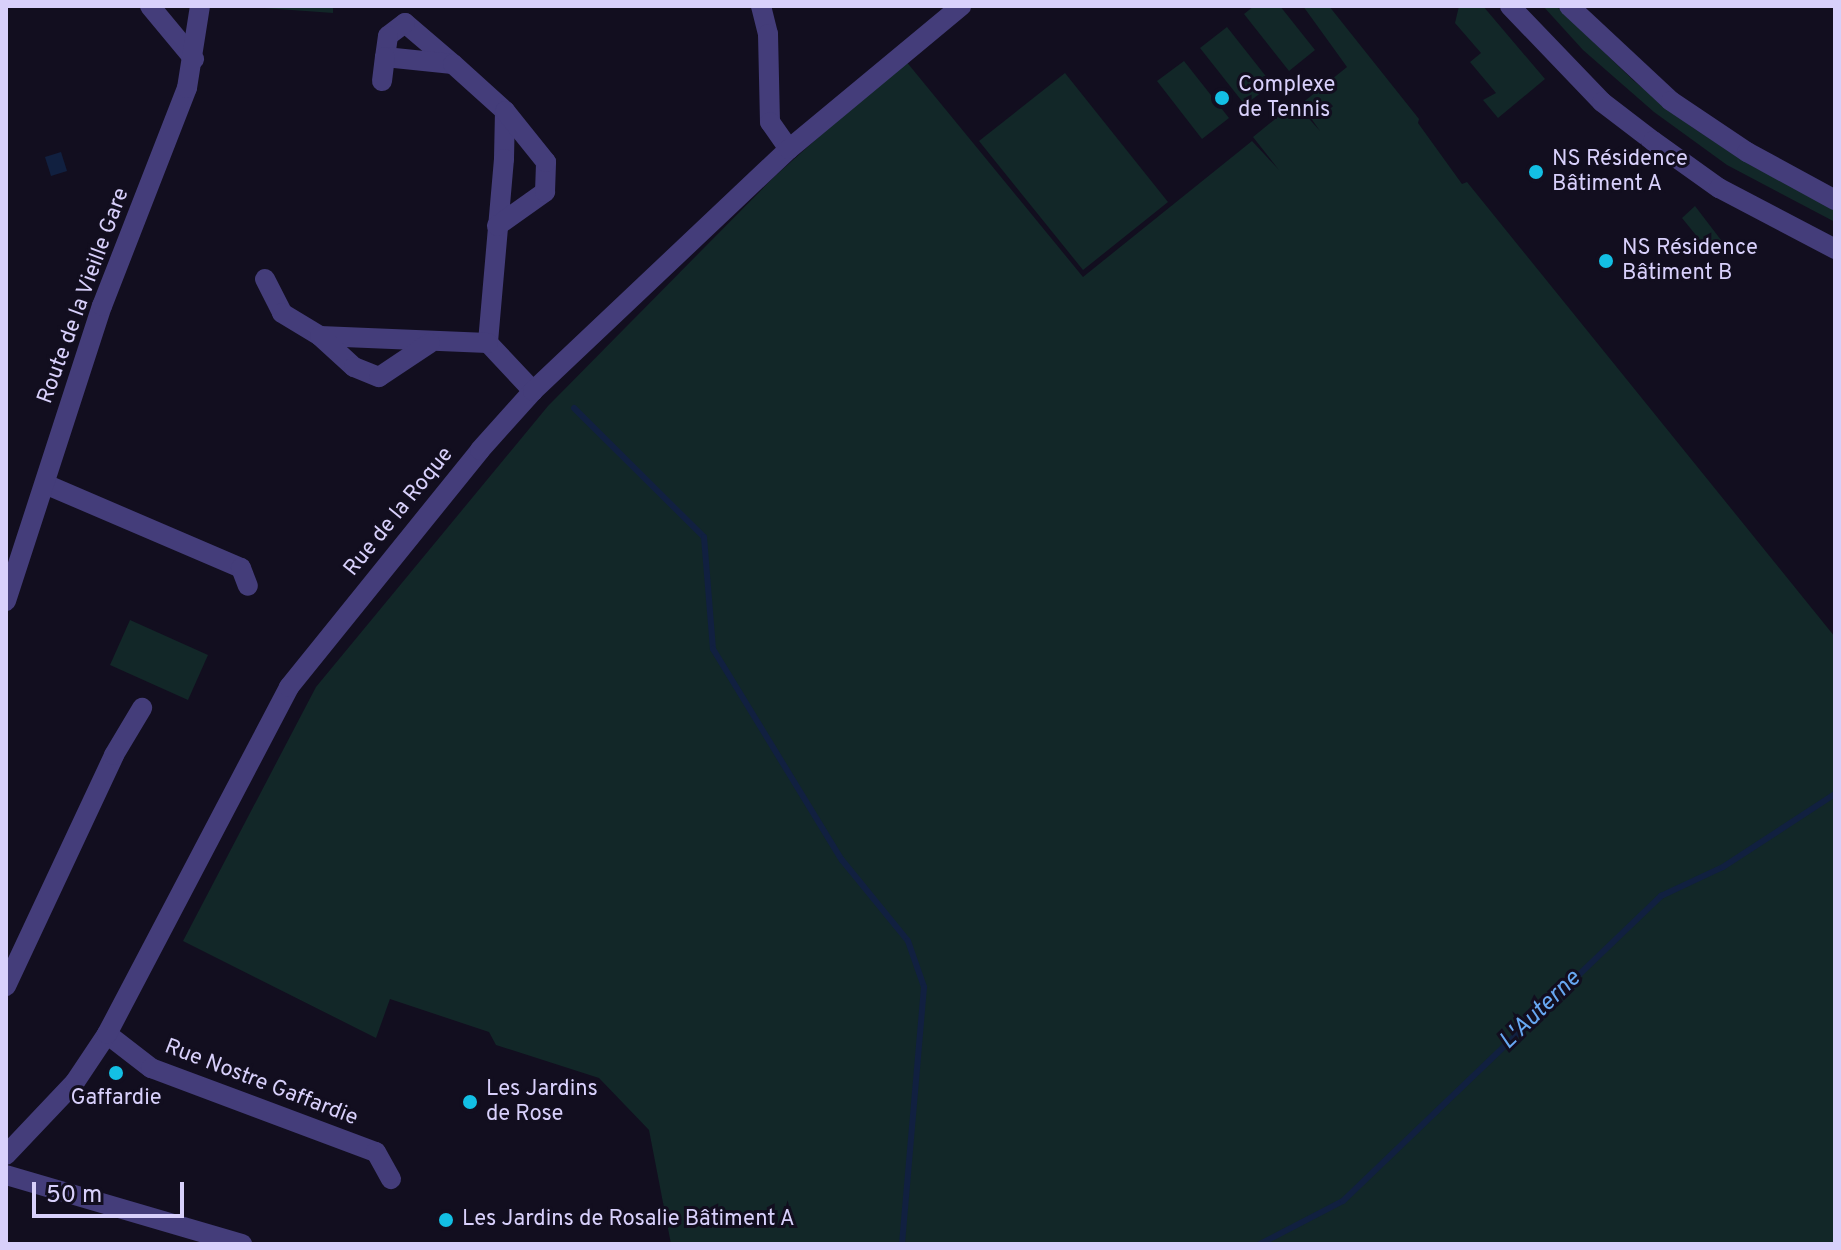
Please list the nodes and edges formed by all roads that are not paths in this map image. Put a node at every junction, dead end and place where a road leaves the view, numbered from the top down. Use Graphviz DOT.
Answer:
graph roads {
  1 [pos="150,6"];
  2 [pos="961,6"];
  3 [pos="1510,6"];
  4 [pos="1569,6"];
  5 [pos="759,7"];
  6 [pos="200,8"];
  7 [pos="385,57"];
  8 [pos="194,59"];
  9 [pos="453,64"];
  10 [pos="382,81"];
  11 [pos="505,111"];
  12 [pos="789,149"];
  13 [pos="1835,200"];
  14 [pos="497,226"];
  15 [pos="1835,249"];
  16 [pos="265,279"];
  17 [pos="320,336"];
  18 [pos="430,343"];
  19 [pos="488,343"];
  20 [pos="533,391"];
  21 [pos="45,484"];
  22 [pos="248,586"];
  23 [pos="6,601"];
  24 [pos="142,708"];
  25 [pos="6,986"];
  26 [pos="107,1034"];
  27 [pos="6,1155"];
  28 [pos="6,1175"];
  29 [pos="391,1179"];
  30 [pos="242,1244"];
  1 -- 8 [label="street"];
  2 -- 12 [label="street, Rue de la Roque"];
  3 -- 15 [label="street"];
  4 -- 13 [label="street"];
  5 -- 12 [label="street"];
  6 -- 8 [label="street, Route de la Vieille Gare"];
  7 -- 9 [label="street"];
  7 -- 9 [label="street"];
  7 -- 10 [label="street"];
  8 -- 21 [label="street, Route de la Vieille Gare"];
  9 -- 11 [label="street"];
  11 -- 14 [label="street"];
  11 -- 14 [label="street"];
  12 -- 20 [label="street, Rue de la Roque"];
  14 -- 19 [label="street"];
  16 -- 17 [label="street"];
  17 -- 18 [label="street"];
  17 -- 18 [label="street"];
  18 -- 19 [label="street"];
  19 -- 20 [label="street"];
  20 -- 26 [label="street, Rue de la Roque"];
  21 -- 22 [label="street"];
  21 -- 23 [label="street, Route de la Vieille Gare"];
  24 -- 25 [label="street"];
  26 -- 27 [label="street, Rue de la Roque"];
  26 -- 29 [label="street, Rue Nostre Gaffardie"];
  28 -- 30 [label="street"];
}
